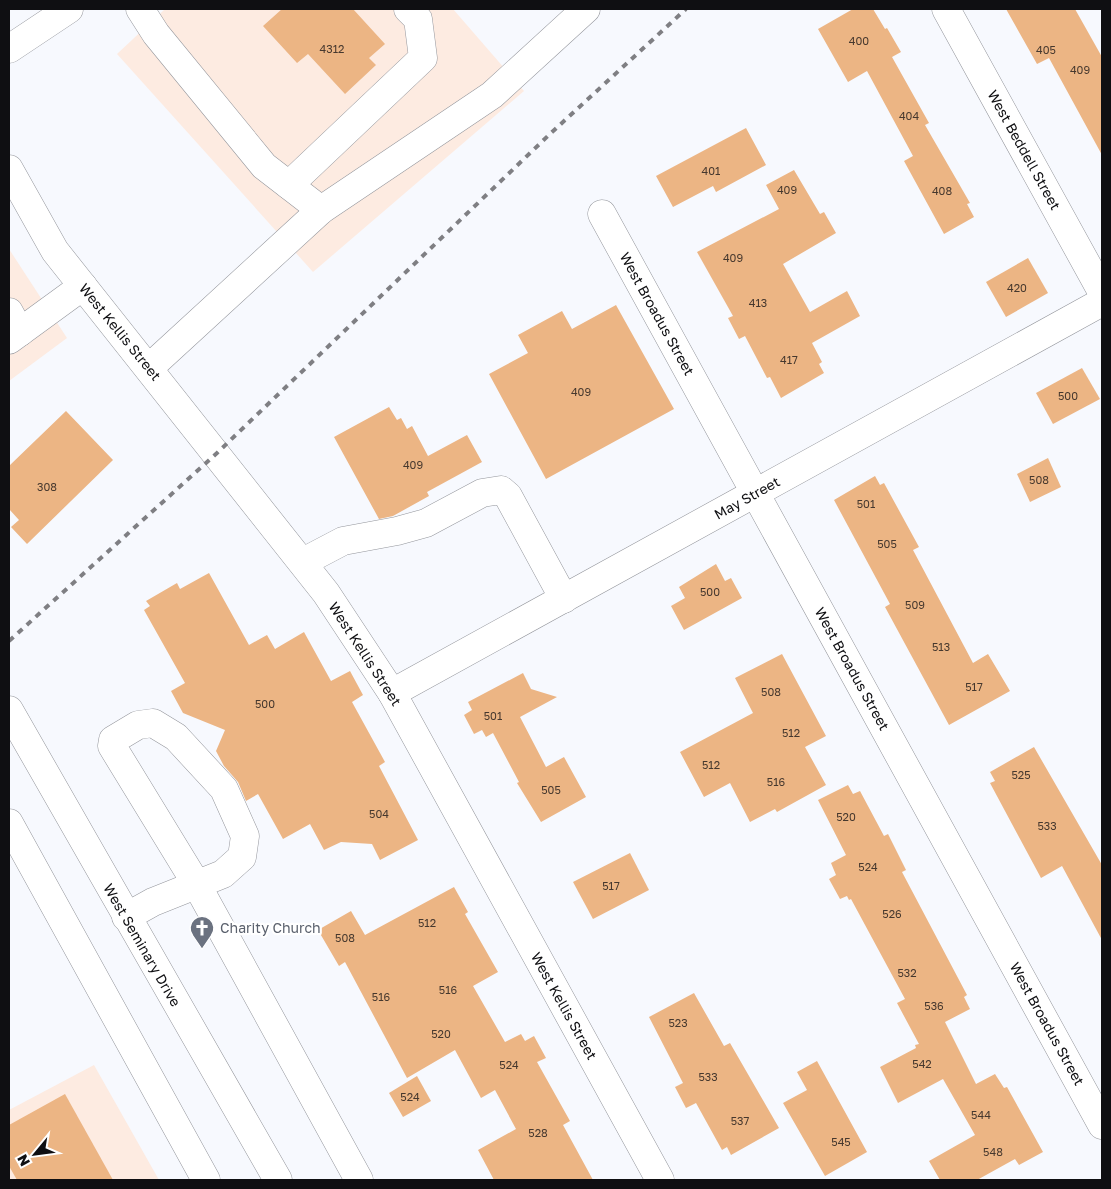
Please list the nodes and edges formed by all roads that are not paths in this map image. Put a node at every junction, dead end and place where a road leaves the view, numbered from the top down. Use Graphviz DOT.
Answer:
graph roads {
  1 [pos="69,9"];
  2 [pos="140,9"];
  3 [pos="408,9"];
  4 [pos="586,9"];
  5 [pos="946,9"];
  6 [pos="9,49"];
  7 [pos="9,168"];
  8 [pos="289,185"];
  9 [pos="321,210"];
  10 [pos="602,214"];
  11 [pos="83,286"];
  12 [pos="1102,292"];
  13 [pos="1102,302"];
  14 [pos="12,328"];
  15 [pos="149,368"];
  16 [pos="755,494"];
  17 [pos="303,562"];
  18 [pos="564,599"];
  19 [pos="392,693"];
  20 [pos="9,710"];
  21 [pos="9,823"];
  22 [pos="197,884"];
  23 [pos="126,917"];
  24 [pos="1102,1125"];
  25 [pos="206,1180"];
  26 [pos="278,1180"];
  27 [pos="358,1180"];
  28 [pos="660,1180"];
  1 -- 6 [label="street"];
  2 -- 8 [label="street"];
  3 -- 8 [label="street"];
  4 -- 9 [label="street"];
  5 -- 12 [label="street, West Beddell Street"];
  7 -- 11 [label="street, West Kellis Street"];
  8 -- 9 [label="street"];
  9 -- 15 [label="street"];
  10 -- 16 [label="street, West Broadus Street"];
  11 -- 14 [label="street"];
  11 -- 15 [label="street, West Kellis Street"];
  13 -- 16 [label="street, May Street"];
  15 -- 17 [label="street, West Kellis Street"];
  16 -- 18 [label="street, May Street"];
  16 -- 24 [label="street, West Broadus Street"];
  17 -- 18 [label="street"];
  17 -- 19 [label="street, West Kellis Street"];
  18 -- 19 [label="street, May Street"];
  19 -- 28 [label="street, West Kellis Street"];
  20 -- 23 [label="street, West Seminary Drive"];
  21 -- 25 [label="street"];
  22 -- 22 [label="street"];
  22 -- 23 [label="street"];
  22 -- 27 [label="street"];
  23 -- 26 [label="street, West Seminary Drive"];
}
